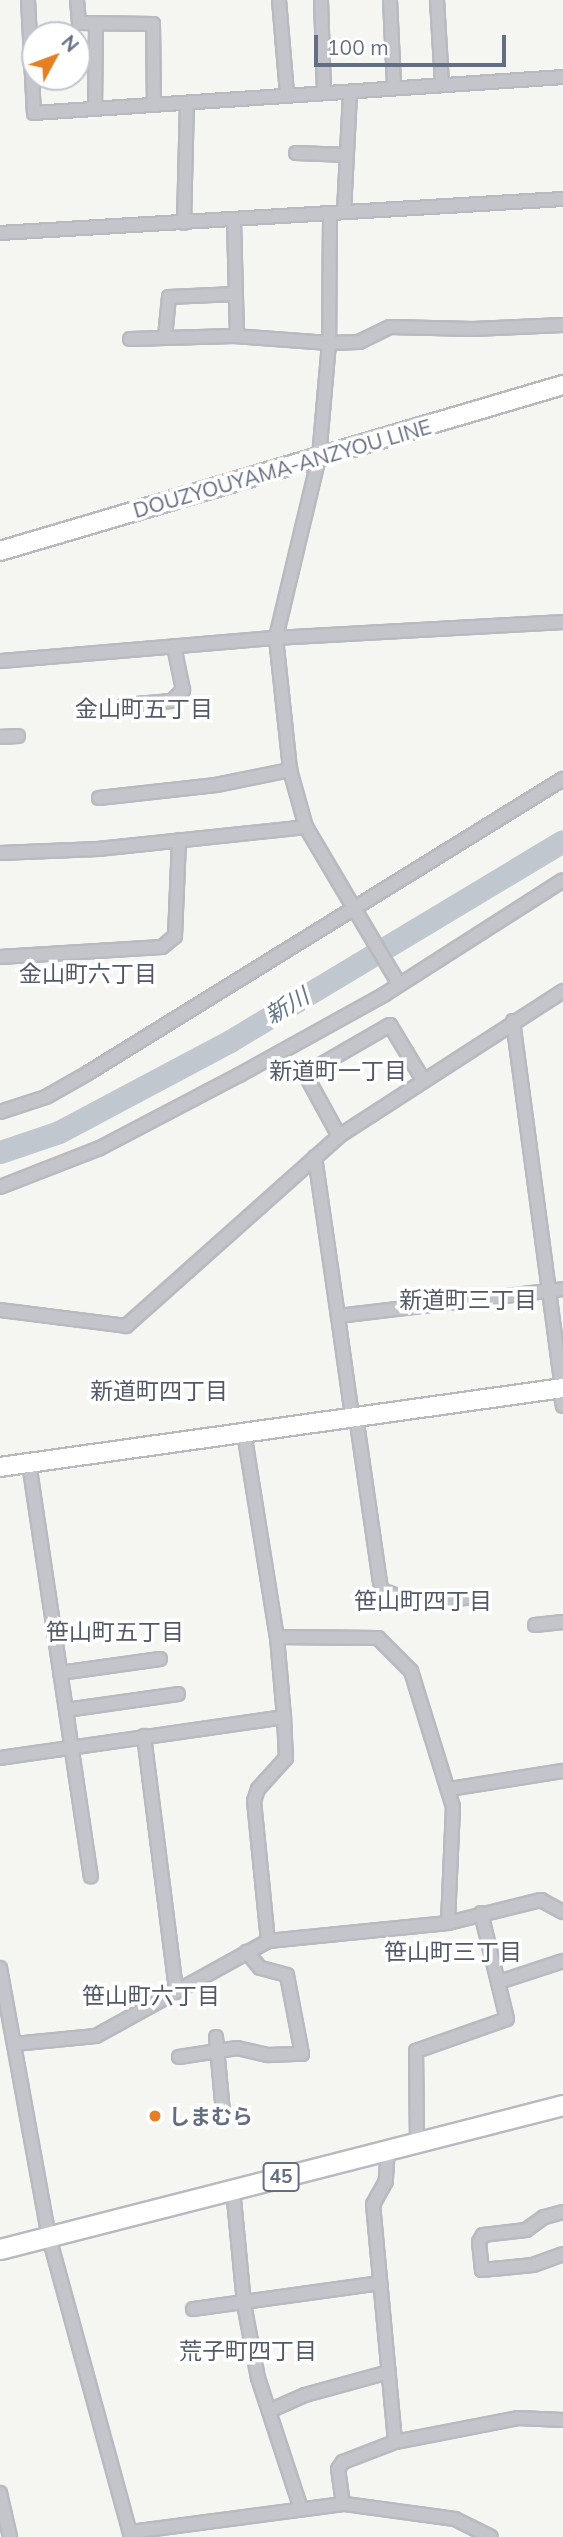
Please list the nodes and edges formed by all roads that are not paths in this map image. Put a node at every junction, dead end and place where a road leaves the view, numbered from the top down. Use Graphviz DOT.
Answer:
graph roads {
  1 [pos="28,0"];
  2 [pos="78,0"];
  3 [pos="278,0"];
  4 [pos="321,0"];
  5 [pos="390,0"];
  6 [pos="437,0"];
  7 [pos="96,24"];
  8 [pos="563,77"];
  9 [pos="443,83"];
  10 [pos="394,85"];
  11 [pos="324,92"];
  12 [pos="350,93"];
  13 [pos="287,94"];
  14 [pos="187,103"];
  15 [pos="154,104"];
  16 [pos="95,108"];
  17 [pos="296,153"];
  18 [pos="347,155"];
  19 [pos="563,199"];
  20 [pos="344,212"];
  21 [pos="330,215"];
  22 [pos="233,220"];
  23 [pos="184,223"];
  24 [pos="0,233"];
  25 [pos="236,295"];
  26 [pos="563,325"];
  27 [pos="237,336"];
  28 [pos="164,337"];
  29 [pos="130,339"];
  30 [pos="329,343"];
  31 [pos="563,385"];
  32 [pos="319,457"];
  33 [pos="0,551"];
  34 [pos="563,622"];
  35 [pos="276,638"];
  36 [pos="174,646"];
  37 [pos="0,661"];
  38 [pos="124,705"];
  39 [pos="18,736"];
  40 [pos="0,737"];
  41 [pos="290,770"];
  42 [pos="563,779"];
  43 [pos="99,798"];
  44 [pos="306,827"];
  45 [pos="179,840"];
  46 [pos="0,853"];
  47 [pos="563,880"];
  48 [pos="355,911"];
  49 [pos="0,957"];
  50 [pos="399,984"];
  51 [pos="563,991"];
  52 [pos="513,1021"];
  53 [pos="422,1078"];
  54 [pos="0,1112"];
  55 [pos="339,1136"];
  56 [pos="315,1157"];
  57 [pos="0,1187"];
  58 [pos="558,1289"];
  59 [pos="0,1310"];
  60 [pos="338,1316"];
  61 [pos="562,1393"];
  62 [pos="354,1416"];
  63 [pos="244,1432"];
  64 [pos="29,1463"];
  65 [pos="0,1467"];
  66 [pos="477,1596"];
  67 [pos="563,1622"];
  68 [pos="535,1625"];
  69 [pos="277,1637"];
  70 [pos="160,1659"];
  71 [pos="60,1673"];
  72 [pos="178,1694"];
  73 [pos="65,1710"];
  74 [pos="284,1717"];
  75 [pos="144,1736"];
  76 [pos="71,1748"];
  77 [pos="0,1758"];
  78 [pos="563,1771"];
  79 [pos="450,1789"];
  80 [pos="91,1876"];
  81 [pos="563,1912"];
  82 [pos="481,1913"];
  83 [pos="448,1923"];
  84 [pos="268,1941"];
  85 [pos="247,1952"];
  86 [pos="563,1961"];
  87 [pos="0,1968"];
  88 [pos="499,1982"];
  89 [pos="176,1990"];
  90 [pos="217,2043"];
  91 [pos="14,2045"];
  92 [pos="179,2057"];
  93 [pos="563,2105"];
  94 [pos="223,2112"];
  95 [pos="417,2143"];
  96 [pos="388,2150"];
  97 [pos="233,2189"];
  98 [pos="563,2212"];
  99 [pos="49,2237"];
  100 [pos="0,2249"];
  101 [pos="563,2254"];
  102 [pos="380,2283"];
  103 [pos="244,2300"];
  104 [pos="193,2309"];
  105 [pos="389,2372"];
  106 [pos="270,2411"];
  107 [pos="563,2420"];
  108 [pos="395,2442"];
  109 [pos="0,2493"];
  110 [pos="344,2504"];
  111 [pos="301,2509"];
  112 [pos="131,2534"];
  113 [pos="10,2537"];
  114 [pos="491,2537"];
  1 -- 16 [label="street"];
  2 -- 7 [label="street"];
  3 -- 13 [label="street"];
  4 -- 11 [label="street"];
  5 -- 10 [label="street"];
  6 -- 9 [label="street"];
  7 -- 15 [label="street"];
  7 -- 16 [label="street"];
  8 -- 9 [label="street"];
  9 -- 10 [label="street"];
  10 -- 12 [label="street"];
  11 -- 12 [label="street"];
  11 -- 13 [label="street"];
  12 -- 18 [label="street"];
  13 -- 14 [label="street"];
  14 -- 15 [label="street"];
  14 -- 23 [label="street"];
  15 -- 16 [label="street"];
  17 -- 18 [label="street"];
  18 -- 20 [label="street"];
  19 -- 20 [label="street"];
  20 -- 21 [label="street"];
  21 -- 22 [label="street"];
  21 -- 30 [label="street"];
  22 -- 23 [label="street"];
  22 -- 25 [label="street"];
  23 -- 24 [label="street"];
  25 -- 27 [label="street"];
  25 -- 28 [label="street"];
  26 -- 30 [label="street"];
  27 -- 28 [label="street"];
  27 -- 30 [label="street"];
  28 -- 29 [label="street"];
  30 -- 32 [label="street"];
  31 -- 32 [label="main road, DOUZYOUYAMA-ANZYOU LINE"];
  32 -- 33 [label="main road, DOUZYOUYAMA-ANZYOU LINE"];
  32 -- 35 [label="street"];
  34 -- 35 [label="street"];
  35 -- 36 [label="street"];
  35 -- 41 [label="street"];
  36 -- 37 [label="street"];
  36 -- 38 [label="street"];
  39 -- 40 [label="street"];
  41 -- 43 [label="street"];
  41 -- 44 [label="street"];
  42 -- 48 [label="street"];
  44 -- 45 [label="street"];
  44 -- 48 [label="street"];
  45 -- 46 [label="street"];
  45 -- 49 [label="street"];
  47 -- 50 [label="street"];
  48 -- 50 [label="street"];
  48 -- 54 [label="street"];
  50 -- 57 [label="street"];
  51 -- 52 [label="street"];
  52 -- 53 [label="street"];
  52 -- 58 [label="street"];
  53 -- 55 [label="street"];
  53 -- 55 [label="street"];
  55 -- 56 [label="street"];
  56 -- 59 [label="street"];
  56 -- 60 [label="street"];
  58 -- 60 [label="street"];
  58 -- 61 [label="street"];
  60 -- 62 [label="street"];
  61 -- 62 [label="main road"];
  62 -- 63 [label="main road"];
  62 -- 66 [label="street"];
  63 -- 64 [label="main road"];
  63 -- 69 [label="street"];
  64 -- 65 [label="main road"];
  64 -- 71 [label="street"];
  67 -- 68 [label="street"];
  69 -- 74 [label="street"];
  69 -- 79 [label="street"];
  70 -- 71 [label="street"];
  71 -- 73 [label="street"];
  72 -- 73 [label="street"];
  73 -- 76 [label="street"];
  74 -- 75 [label="street"];
  74 -- 84 [label="street"];
  75 -- 76 [label="street"];
  75 -- 89 [label="street"];
  76 -- 77 [label="street"];
  76 -- 80 [label="street"];
  78 -- 79 [label="street"];
  79 -- 83 [label="street"];
  81 -- 82 [label="street"];
  82 -- 83 [label="street"];
  82 -- 88 [label="street"];
  83 -- 84 [label="street"];
  84 -- 85 [label="street"];
  85 -- 89 [label="street"];
  85 -- 90 [label="street"];
  86 -- 88 [label="street"];
  87 -- 91 [label="street"];
  88 -- 95 [label="street"];
  89 -- 91 [label="street"];
  90 -- 92 [label="street"];
  90 -- 94 [label="street"];
  91 -- 99 [label="street"];
  93 -- 95 [label="main road, 45"];
  95 -- 96 [label="main road, 45"];
  96 -- 97 [label="main road, 45"];
  96 -- 102 [label="street"];
  97 -- 99 [label="main road, 45"];
  97 -- 103 [label="street"];
  98 -- 101 [label="street"];
  99 -- 100 [label="main road, 45"];
  99 -- 112 [label="street"];
  102 -- 103 [label="street"];
  102 -- 105 [label="street"];
  103 -- 104 [label="street"];
  103 -- 106 [label="street"];
  105 -- 106 [label="street"];
  105 -- 108 [label="street"];
  106 -- 111 [label="street"];
  107 -- 108 [label="street"];
  108 -- 110 [label="street"];
  109 -- 113 [label="street"];
  110 -- 111 [label="street"];
  110 -- 114 [label="street"];
  111 -- 112 [label="street"];
}
